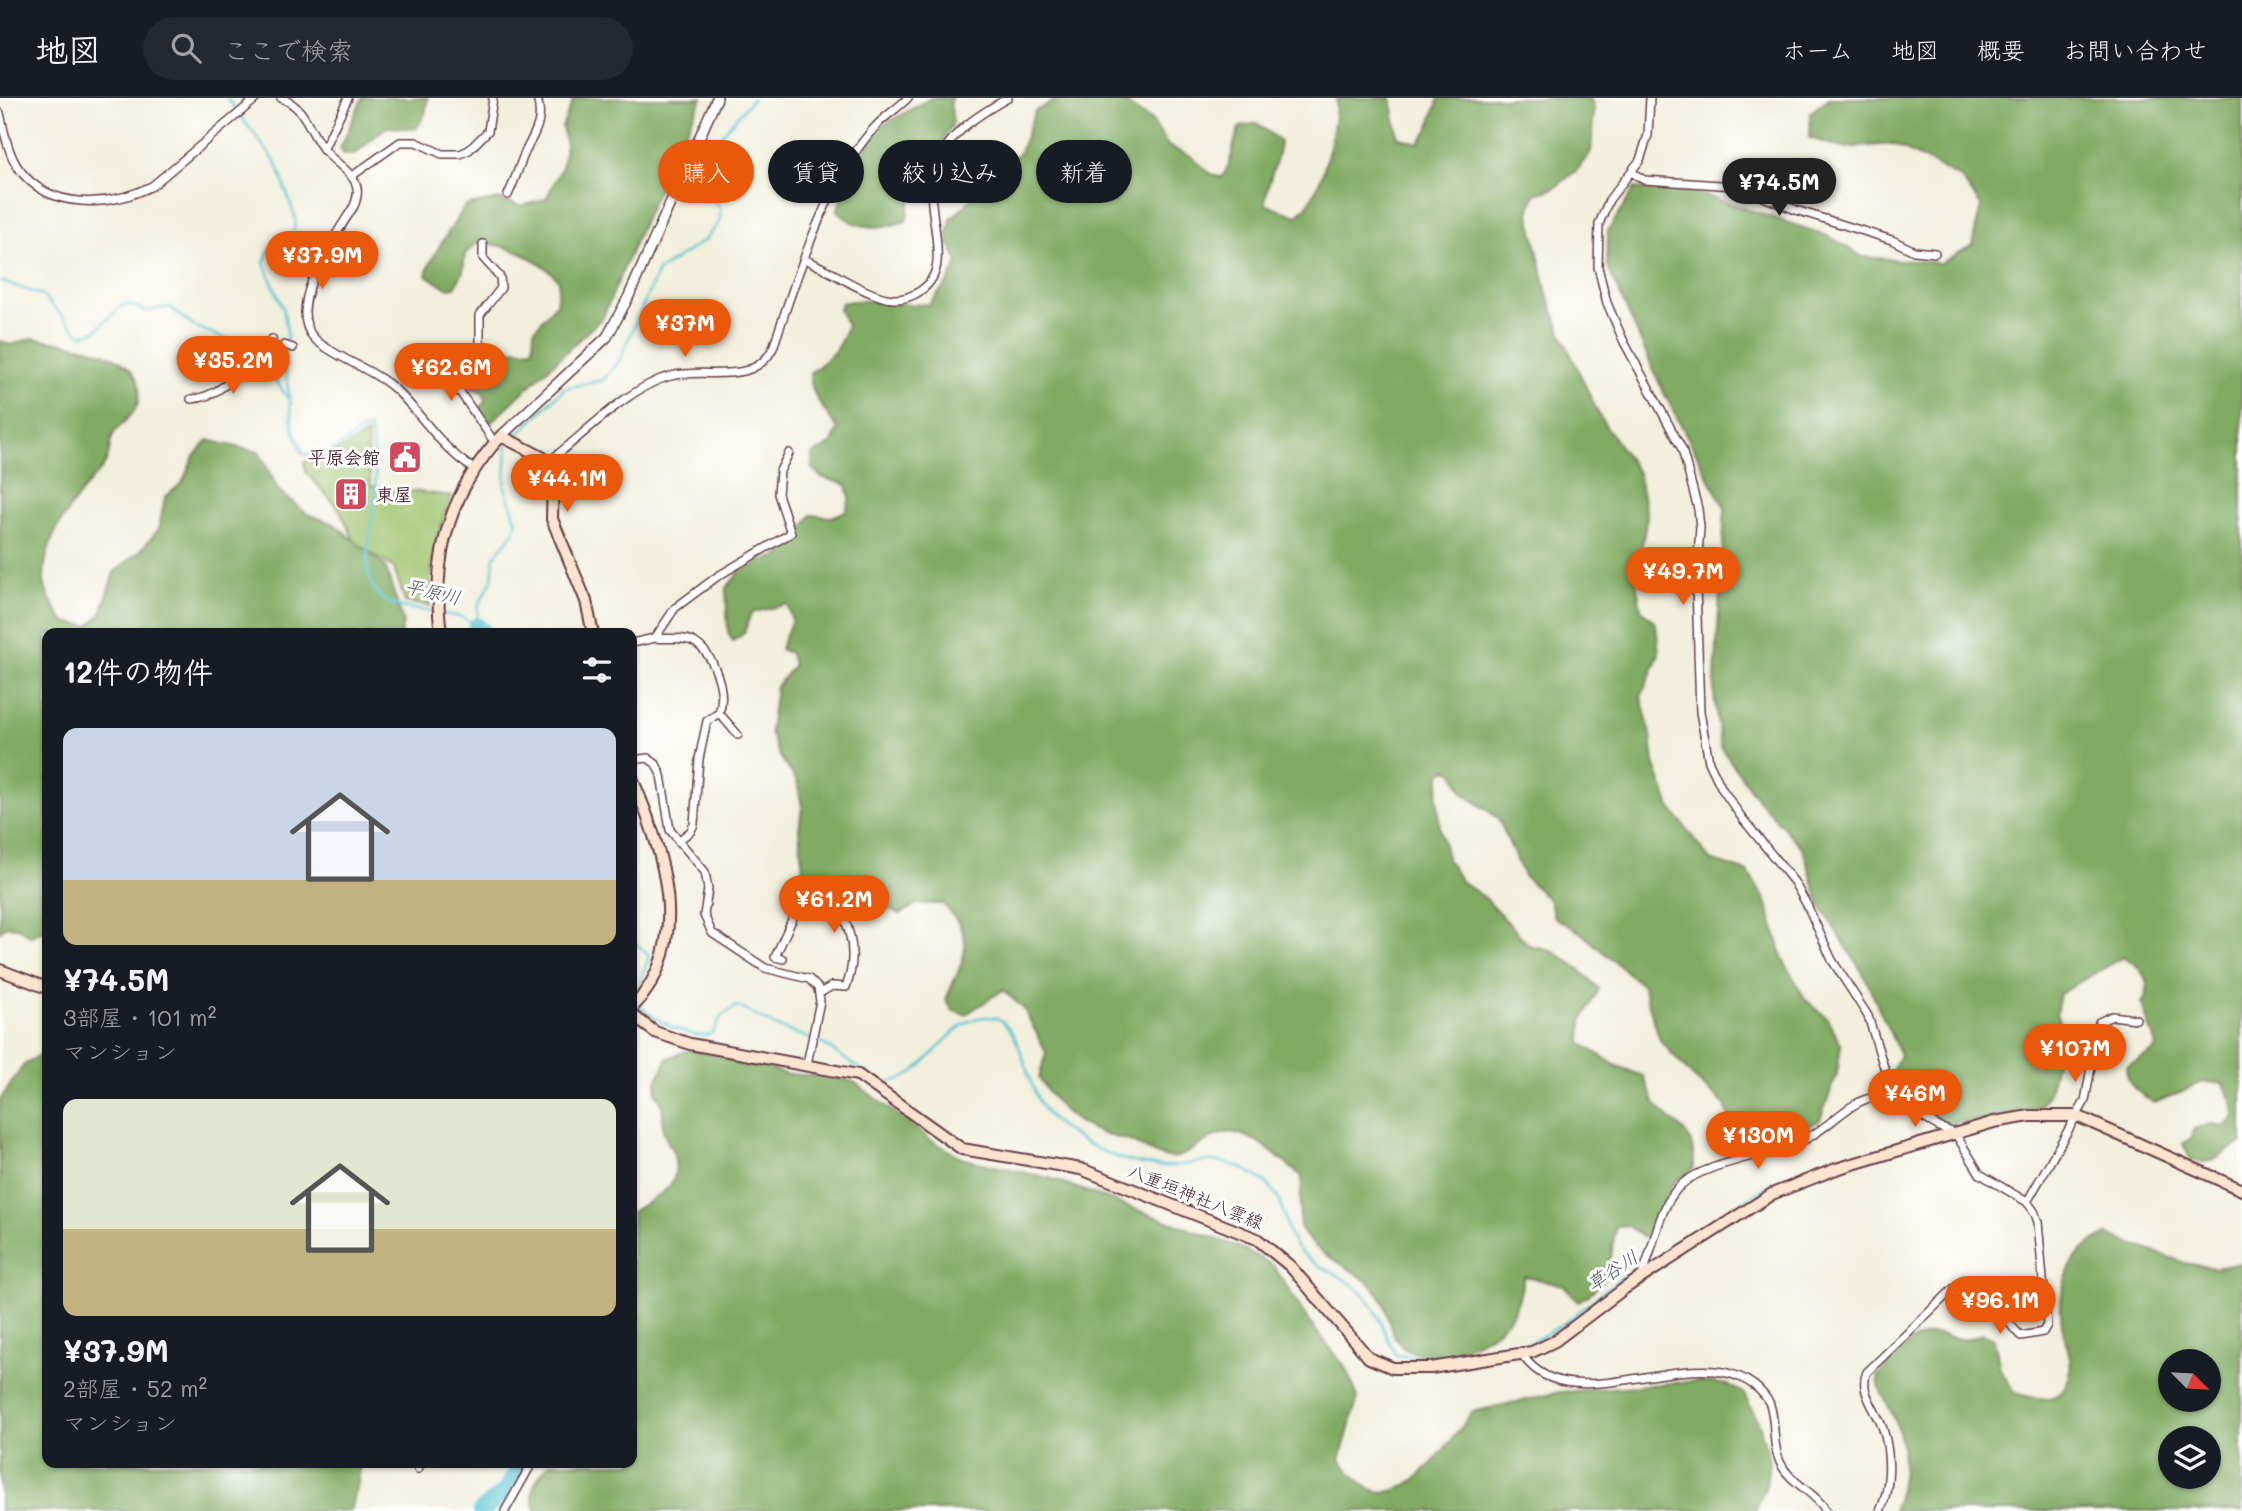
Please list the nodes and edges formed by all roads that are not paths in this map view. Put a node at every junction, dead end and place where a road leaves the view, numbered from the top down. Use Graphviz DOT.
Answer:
graph roads {
  1 [pos="257,98"];
  2 [pos="281,98"];
  3 [pos="348,98"];
  4 [pos="493,98"];
  5 [pos="537,98"];
  6 [pos="717,98"];
  7 [pos="908,98"];
  8 [pos="1008,98"];
  9 [pos="1650,98"];
  10 [pos="0,113"];
  11 [pos="323,150"];
  12 [pos="1633,173"];
  13 [pos="352,176"];
  14 [pos="508,195"];
  15 [pos="483,244"];
  16 [pos="1935,253"];
  17 [pos="804,259"];
  18 [pos="272,339"];
  19 [pos="284,345"];
  20 [pos="293,348"];
  21 [pos="404,364"];
  22 [pos="460,392"];
  23 [pos="191,399"];
  24 [pos="498,439"];
  25 [pos="789,453"];
  26 [pos="548,462"];
  27 [pos="474,469"];
  28 [pos="441,628"];
  29 [pos="592,628"];
  30 [pos="655,638"];
  31 [pos="637,642"];
  32 [pos="719,713"];
  33 [pos="738,735"];
  34 [pos="637,759"];
  35 [pos="637,792"];
  36 [pos="678,841"];
  37 [pos="783,960"];
  38 [pos="0,970"];
  39 [pos="42,986"];
  40 [pos="820,993"];
  41 [pos="637,1004"];
  42 [pos="637,1009"];
  43 [pos="2136,1019"];
  44 [pos="807,1063"];
  45 [pos="1893,1096"];
  46 [pos="2077,1116"];
  47 [pos="1955,1133"];
  48 [pos="2242,1190"];
  49 [pos="2027,1202"];
  50 [pos="1644,1269"];
  51 [pos="1523,1356"];
  52 [pos="529,1468"];
  53 [pos="505,1511"];
  54 [pos="1826,1511"];
  55 [pos="1880,1511"];
  1 -- 10 [label="street"];
  2 -- 11 [label="street"];
  3 -- 11 [label="street"];
  4 -- 13 [label="street"];
  5 -- 14 [label="street"];
  6 -- 24 [label="street"];
  7 -- 17 [label="street"];
  8 -- 17 [label="street"];
  9 -- 12 [label="street"];
  11 -- 13 [label="street"];
  12 -- 16 [label="street"];
  12 -- 45 [label="street"];
  13 -- 27 [label="street"];
  15 -- 22 [label="street"];
  17 -- 26 [label="street"];
  18 -- 23 [label="street"];
  19 -- 20 [label="street"];
  21 -- 22 [label="street"];
  22 -- 24 [label="street"];
  24 -- 26 [label="main road"];
  24 -- 27 [label="main road"];
  25 -- 30 [label="street"];
  26 -- 29 [label="main road"];
  27 -- 28 [label="main road"];
  30 -- 31 [label="street"];
  30 -- 32 [label="street"];
  32 -- 33 [label="street"];
  32 -- 36 [label="street"];
  34 -- 36 [label="street"];
  35 -- 41 [label="main road, 八重垣神社八雲線"];
  36 -- 40 [label="street"];
  37 -- 40 [label="street"];
  38 -- 39 [label="main road"];
  40 -- 44 [label="street"];
  42 -- 44 [label="main road, 八重垣神社八雲線"];
  43 -- 46 [label="street"];
  44 -- 51 [label="main road, 八重垣神社八雲線"];
  45 -- 47 [label="street"];
  45 -- 50 [label="street"];
  46 -- 47 [label="main road, 八重垣神社八雲線"];
  46 -- 48 [label="main road, 八重垣神社八雲線"];
  46 -- 49 [label="street"];
  47 -- 49 [label="street"];
  47 -- 50 [label="main road, 八重垣神社八雲線"];
  49 -- 55 [label="street"];
  50 -- 51 [label="main road, 八重垣神社八雲線"];
  51 -- 54 [label="street"];
  52 -- 53 [label="street"];
}
